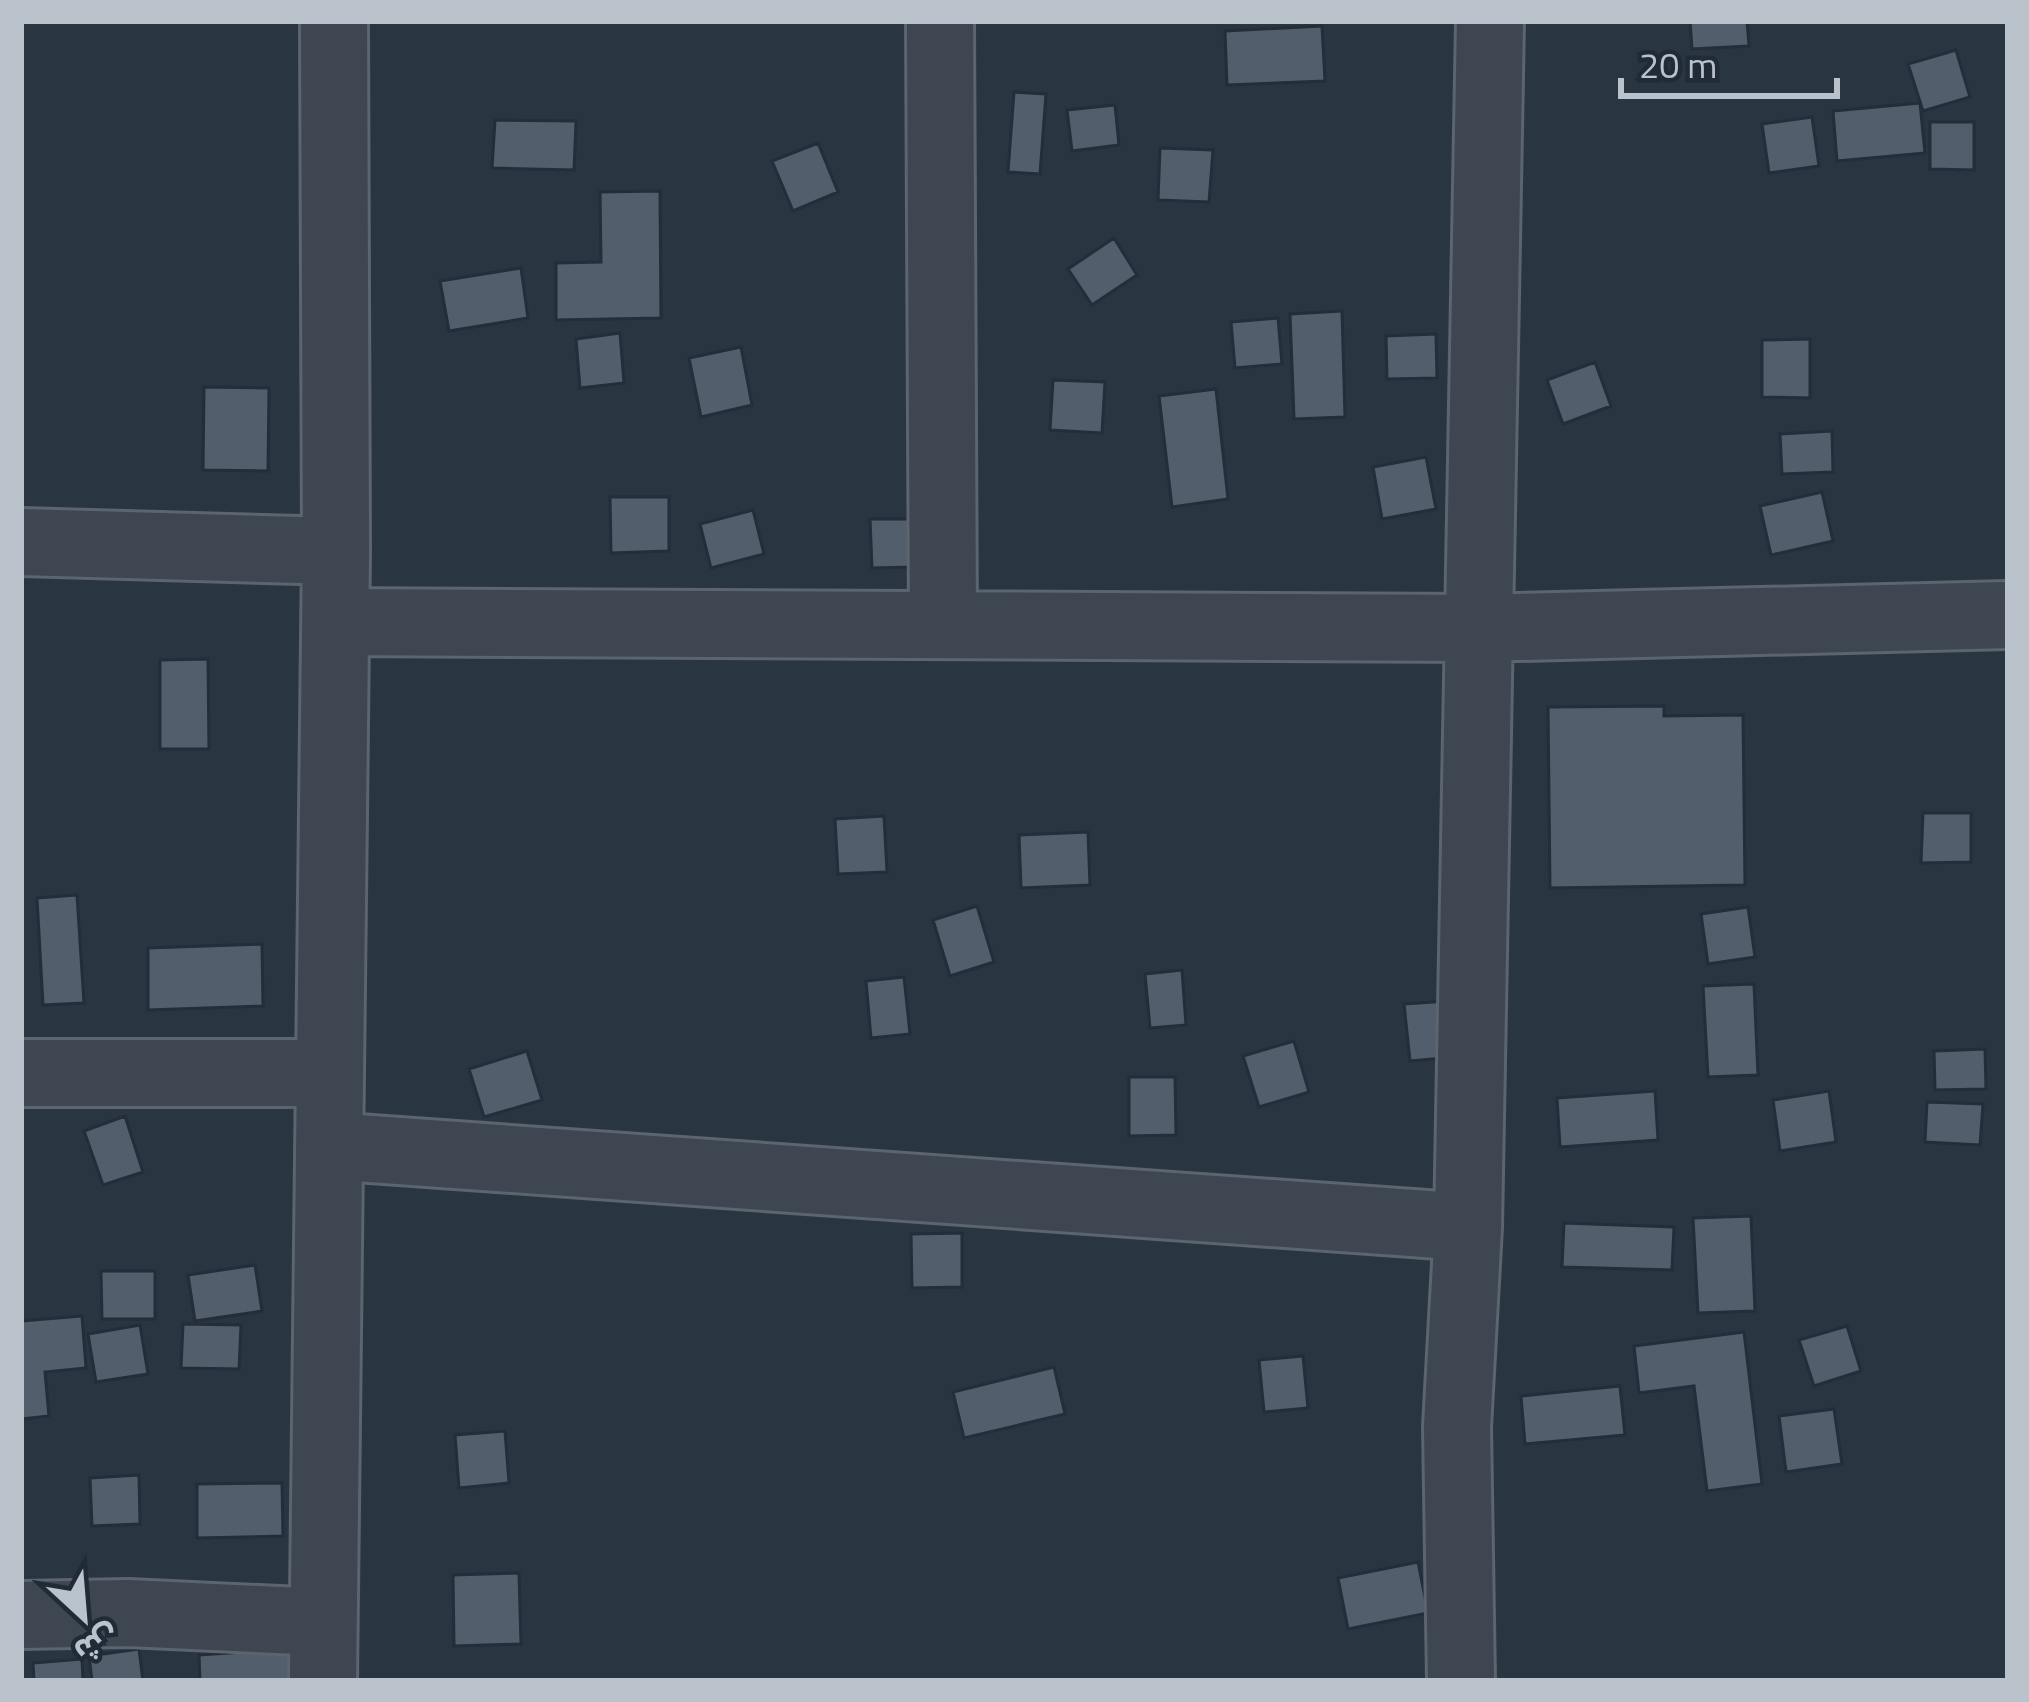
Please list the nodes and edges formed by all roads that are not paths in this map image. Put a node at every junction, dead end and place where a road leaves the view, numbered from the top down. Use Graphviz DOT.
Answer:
graph roads {
  1 [pos="334,21"];
  2 [pos="940,21"];
  3 [pos="1490,21"];
  4 [pos="21,542"];
  5 [pos="336,551"];
  6 [pos="2008,615"];
  7 [pos="336,622"];
  8 [pos="944,624"];
  9 [pos="1478,628"];
  10 [pos="21,1073"];
  11 [pos="330,1073"];
  12 [pos="329,1145"];
  13 [pos="1468,1227"];
  14 [pos="21,1615"];
  15 [pos="323,1652"];
  16 [pos="1461,1681"];
  1 -- 5 [label="street"];
  2 -- 8 [label="street"];
  3 -- 9 [label="street"];
  4 -- 5 [label="street"];
  5 -- 7 [label="street"];
  6 -- 9 [label="street"];
  7 -- 8 [label="street"];
  7 -- 11 [label="street"];
  8 -- 9 [label="street"];
  9 -- 13 [label="street"];
  10 -- 11 [label="street"];
  11 -- 12 [label="street"];
  12 -- 13 [label="street"];
  12 -- 15 [label="street"];
  13 -- 16 [label="street"];
  14 -- 15 [label="street"];
}
